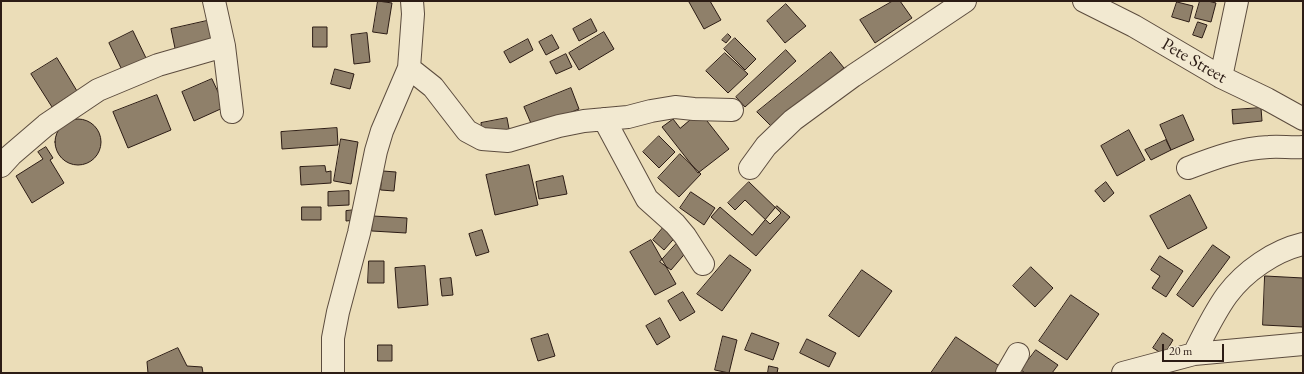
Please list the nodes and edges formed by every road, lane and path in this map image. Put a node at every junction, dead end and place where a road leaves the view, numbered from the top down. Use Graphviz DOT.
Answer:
graph roads {
  1 [pos="214,1"];
  2 [pos="412,1"];
  3 [pos="965,1"];
  4 [pos="1084,1"];
  5 [pos="1237,1"];
  6 [pos="224,46"];
  7 [pos="409,68"];
  8 [pos="1221,77"];
  9 [pos="732,110"];
  10 [pos="232,112"];
  11 [pos="604,119"];
  12 [pos="1303,119"];
  13 [pos="1303,147"];
  14 [pos="1,166"];
  15 [pos="750,168"];
  16 [pos="1188,168"];
  17 [pos="1303,244"];
  18 [pos="703,264"];
  19 [pos="1303,344"];
  20 [pos="1018,354"];
  21 [pos="1194,354"];
  22 [pos="333,373"];
  23 [pos="1007,373"];
  24 [pos="1123,373"];
  1 -- 6 [label="street"];
  2 -- 7 [label="street"];
  3 -- 15 [label="street"];
  4 -- 8 [label="street, Pete Street"];
  5 -- 8 [label="street"];
  6 -- 10 [label="street"];
  6 -- 14 [label="street"];
  7 -- 11 [label="street"];
  7 -- 22 [label="street"];
  8 -- 12 [label="street, Pete Street"];
  9 -- 11 [label="street"];
  11 -- 18 [label="street"];
  13 -- 16 [label="street"];
  17 -- 21 [label="street"];
  19 -- 21 [label="street"];
  20 -- 23 [label="street"];
  21 -- 24 [label="street"];
}
